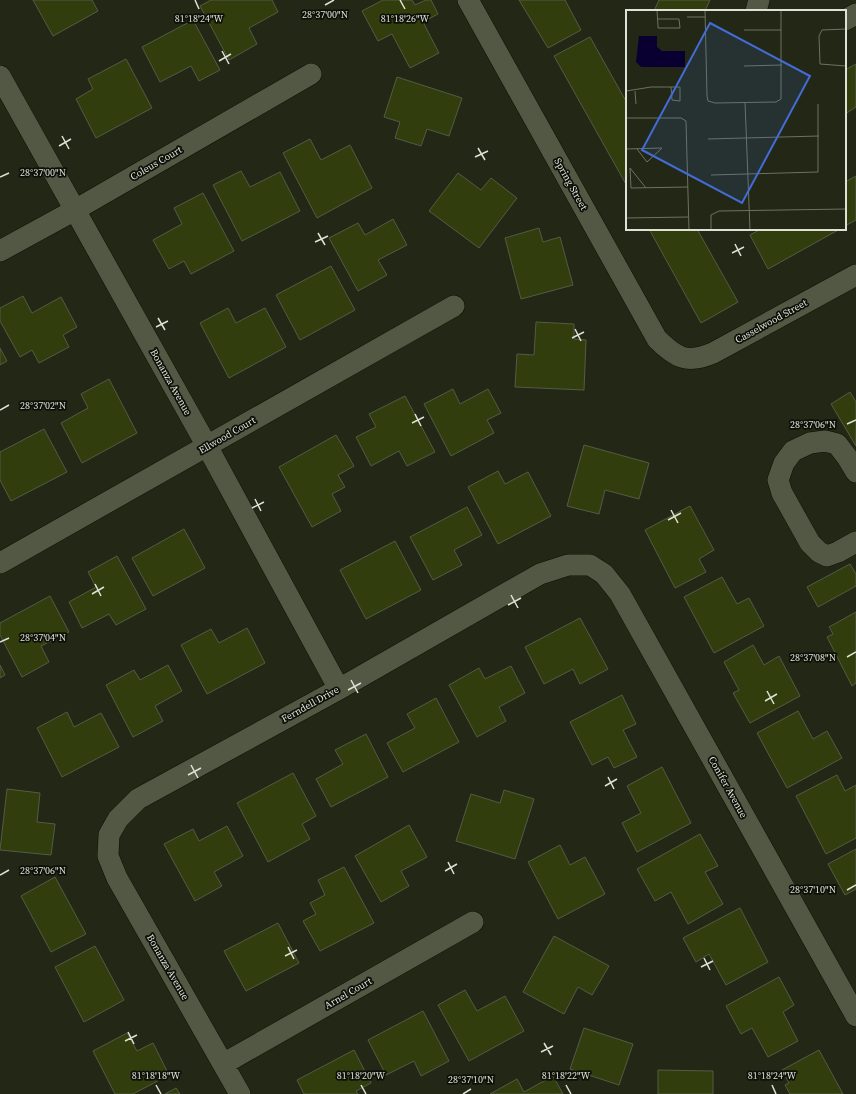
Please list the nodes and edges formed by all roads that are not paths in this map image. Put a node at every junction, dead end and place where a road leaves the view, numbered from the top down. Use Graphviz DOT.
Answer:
graph roads {
  1 [pos="468,0"];
  2 [pos="760,0"];
  3 [pos="756,10"];
  4 [pos="856,14"];
  5 [pos="846,19"];
  6 [pos="311,74"];
  7 [pos="0,76"];
  8 [pos="75,210"];
  9 [pos="0,251"];
  10 [pos="856,275"];
  11 [pos="454,306"];
  12 [pos="684,358"];
  13 [pos="207,446"];
  14 [pos="856,472"];
  15 [pos="856,542"];
  16 [pos="0,563"];
  17 [pos="590,565"];
  18 [pos="339,688"];
  19 [pos="109,835"];
  20 [pos="473,922"];
  21 [pos="856,1016"];
  22 [pos="223,1064"];
  23 [pos="240,1094"];
  1 -- 12 [label="street, Spring Street"];
  2 -- 3 [label="street"];
  4 -- 5 [label="street"];
  6 -- 8 [label="street, Coleus Court"];
  7 -- 8 [label="street, Bonanza Avenue"];
  8 -- 9 [label="street, Coleus Court"];
  8 -- 13 [label="street, Bonanza Avenue"];
  10 -- 12 [label="street, Casselwood Street"];
  11 -- 13 [label="street, Ellwood Court"];
  13 -- 16 [label="street, Ellwood Court"];
  13 -- 18 [label="street, Bonanza Avenue"];
  14 -- 15 [label="street"];
  17 -- 18 [label="street, Ferndell Drive"];
  17 -- 21 [label="street, Conifer Avenue"];
  18 -- 19 [label="street, Ferndell Drive"];
  19 -- 22 [label="street, Bonanza Avenue"];
  20 -- 22 [label="street, Arnel Court"];
  22 -- 23 [label="street, Bonanza Avenue"];
}
